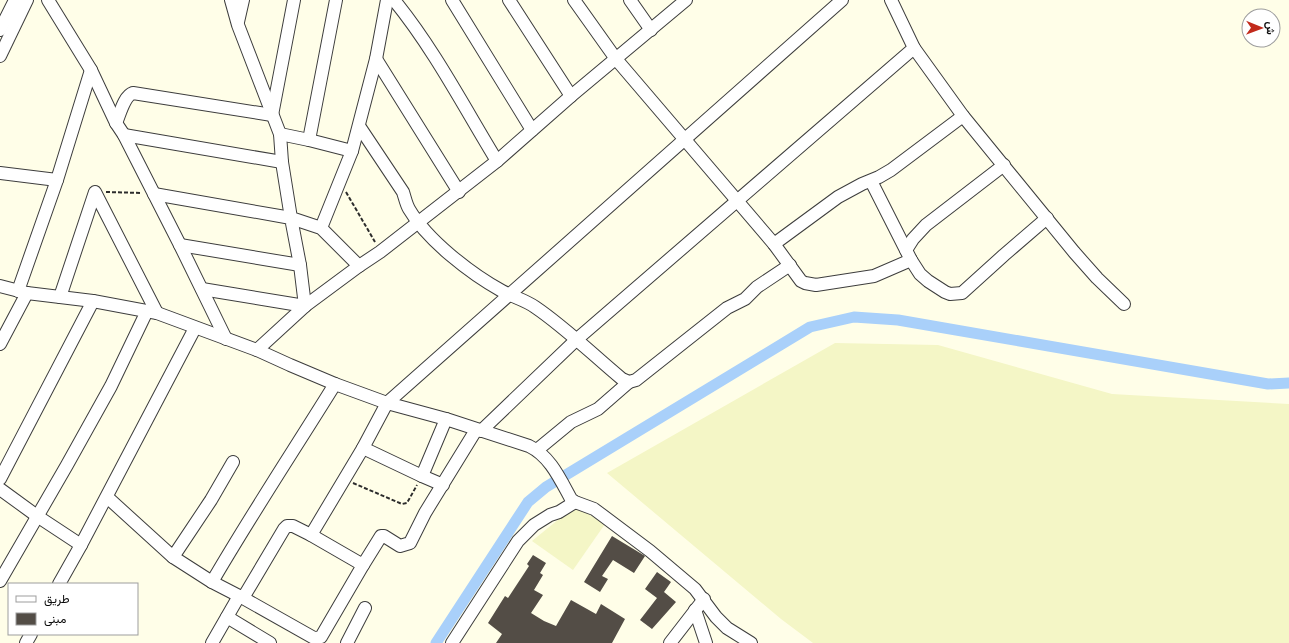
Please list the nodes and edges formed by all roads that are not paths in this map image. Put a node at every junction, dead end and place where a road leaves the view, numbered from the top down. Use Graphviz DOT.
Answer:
graph roads {
  1 [pos="15,0"];
  2 [pos="27,0"];
  3 [pos="48,0"];
  4 [pos="231,0"];
  5 [pos="243,0"];
  6 [pos="294,0"];
  7 [pos="336,0"];
  8 [pos="387,0"];
  9 [pos="394,0"];
  10 [pos="452,0"];
  11 [pos="509,0"];
  12 [pos="574,0"];
  13 [pos="630,0"];
  14 [pos="686,0"];
  15 [pos="842,0"];
  16 [pos="891,0"];
  17 [pos="238,25"];
  18 [pos="0,30"];
  19 [pos="651,30"];
  20 [pos="914,48"];
  21 [pos="0,56"];
  22 [pos="376,59"];
  23 [pos="616,59"];
  24 [pos="91,70"];
  25 [pos="571,96"];
  26 [pos="272,115"];
  27 [pos="963,116"];
  28 [pos="116,123"];
  29 [pos="359,126"];
  30 [pos="532,130"];
  31 [pos="280,134"];
  32 [pos="124,135"];
  33 [pos="309,140"];
  34 [pos="685,140"];
  35 [pos="352,151"];
  36 [pos="496,161"];
  37 [pos="282,162"];
  38 [pos="1004,165"];
  39 [pos="0,173"];
  40 [pos="56,180"];
  41 [pos="871,181"];
  42 [pos="459,192"];
  43 [pos="154,194"];
  44 [pos="738,201"];
  45 [pos="291,218"];
  46 [pos="1047,218"];
  47 [pos="418,222"];
  48 [pos="321,228"];
  49 [pos="774,244"];
  50 [pos="180,245"];
  51 [pos="908,255"];
  52 [pos="300,265"];
  53 [pos="790,265"];
  54 [pos="359,266"];
  55 [pos="0,286"];
  56 [pos="202,290"];
  57 [pos="22,292"];
  58 [pos="510,296"];
  59 [pos="60,298"];
  60 [pos="93,301"];
  61 [pos="1124,304"];
  62 [pos="305,306"];
  63 [pos="152,312"];
  64 [pos="195,328"];
  65 [pos="226,339"];
  66 [pos="576,340"];
  67 [pos="0,344"];
  68 [pos="257,350"];
  69 [pos="629,382"];
  70 [pos="335,384"];
  71 [pos="387,403"];
  72 [pos="446,419"];
  73 [pos="478,430"];
  74 [pos="363,448"];
  75 [pos="537,450"];
  76 [pos="233,462"];
  77 [pos="422,476"];
  78 [pos="0,479"];
  79 [pos="443,485"];
  80 [pos="0,489"];
  81 [pos="107,497"];
  82 [pos="573,500"];
  83 [pos="37,516"];
  84 [pos="311,535"];
  85 [pos="81,545"];
  86 [pos="173,557"];
  87 [pos="363,565"];
  88 [pos="0,581"];
  89 [pos="212,582"];
  90 [pos="60,583"];
  91 [pos="241,597"];
  92 [pos="704,599"];
  93 [pos="365,608"];
  94 [pos="695,610"];
  95 [pos="227,617"];
  96 [pos="212,643"];
  97 [pos="270,643"];
  98 [pos="347,643"];
  99 [pos="452,643"];
  100 [pos="670,643"];
  101 [pos="706,643"];
  102 [pos="751,643"];
  1 -- 18 [label="street"];
  2 -- 21 [label="street"];
  3 -- 24 [label="street"];
  4 -- 17 [label="street"];
  5 -- 17 [label="street"];
  6 -- 26 [label="street"];
  7 -- 33 [label="street"];
  8 -- 22 [label="street"];
  9 -- 36 [label="street"];
  10 -- 30 [label="street"];
  11 -- 25 [label="street"];
  12 -- 23 [label="street"];
  13 -- 19 [label="street"];
  14 -- 19 [label="street"];
  15 -- 34 [label="street"];
  16 -- 20 [label="street"];
  17 -- 26 [label="street"];
  19 -- 23 [label="street"];
  20 -- 27 [label="street"];
  20 -- 44 [label="street"];
  22 -- 29 [label="street"];
  22 -- 42 [label="street"];
  23 -- 25 [label="street"];
  23 -- 34 [label="street"];
  24 -- 28 [label="street"];
  24 -- 40 [label="street"];
  25 -- 30 [label="street"];
  26 -- 28 [label="street"];
  26 -- 31 [label="street"];
  27 -- 38 [label="street"];
  27 -- 41 [label="street"];
  28 -- 32 [label="street"];
  29 -- 35 [label="street"];
  29 -- 47 [label="street"];
  30 -- 36 [label="street"];
  31 -- 33 [label="street"];
  31 -- 37 [label="street"];
  32 -- 37 [label="street"];
  32 -- 43 [label="street"];
  33 -- 35 [label="street"];
  34 -- 44 [label="street"];
  34 -- 58 [label="street"];
  35 -- 48 [label="street"];
  36 -- 42 [label="street"];
  37 -- 45 [label="street"];
  38 -- 46 [label="street"];
  38 -- 51 [label="street"];
  39 -- 40 [label="street"];
  40 -- 57 [label="street"];
  41 -- 49 [label="street"];
  41 -- 51 [label="street"];
  42 -- 47 [label="street"];
  43 -- 45 [label="street"];
  43 -- 50 [label="street"];
  44 -- 49 [label="street"];
  44 -- 66 [label="street"];
  45 -- 48 [label="street"];
  45 -- 52 [label="street"];
  46 -- 51 [label="street"];
  46 -- 61 [label="street"];
  47 -- 54 [label="street"];
  47 -- 58 [label="street"];
  48 -- 54 [label="street"];
  49 -- 53 [label="street"];
  50 -- 52 [label="street"];
  50 -- 56 [label="street"];
  51 -- 53 [label="street"];
  52 -- 62 [label="street"];
  53 -- 69 [label="street"];
  54 -- 62 [label="street"];
  55 -- 57 [label="street"];
  56 -- 62 [label="street"];
  56 -- 65 [label="street"];
  57 -- 59 [label="street"];
  57 -- 67 [label="street"];
  58 -- 66 [label="street"];
  58 -- 71 [label="street"];
  59 -- 60 [label="street"];
  59 -- 63 [label="street"];
  60 -- 63 [label="street"];
  60 -- 78 [label="street"];
  62 -- 68 [label="street"];
  63 -- 64 [label="street"];
  63 -- 83 [label="street"];
  64 -- 65 [label="street"];
  64 -- 81 [label="street"];
  65 -- 68 [label="street"];
  66 -- 69 [label="street"];
  66 -- 73 [label="street"];
  68 -- 70 [label="street"];
  69 -- 75 [label="street"];
  70 -- 71 [label="street"];
  70 -- 89 [label="street"];
  71 -- 72 [label="street"];
  71 -- 74 [label="street"];
  72 -- 73 [label="street"];
  72 -- 77 [label="street"];
  73 -- 75 [label="street"];
  73 -- 79 [label="street"];
  74 -- 77 [label="street"];
  74 -- 84 [label="street"];
  75 -- 82 [label="street"];
  76 -- 86 [label="street"];
  77 -- 79 [label="street"];
  79 -- 87 [label="street"];
  80 -- 83 [label="street"];
  81 -- 85 [label="street"];
  81 -- 86 [label="street"];
  82 -- 92 [label="street"];
  82 -- 99 [label="street"];
  83 -- 85 [label="street"];
  83 -- 88 [label="street"];
  84 -- 87 [label="street"];
  84 -- 91 [label="street"];
  85 -- 90 [label="street"];
  86 -- 89 [label="street"];
  87 -- 91 [label="street"];
  89 -- 91 [label="street"];
  91 -- 95 [label="street"];
  92 -- 94 [label="street"];
  92 -- 102 [label="street"];
  93 -- 98 [label="street"];
  94 -- 100 [label="street"];
  94 -- 101 [label="street"];
  95 -- 96 [label="street"];
  95 -- 97 [label="street"];
}
